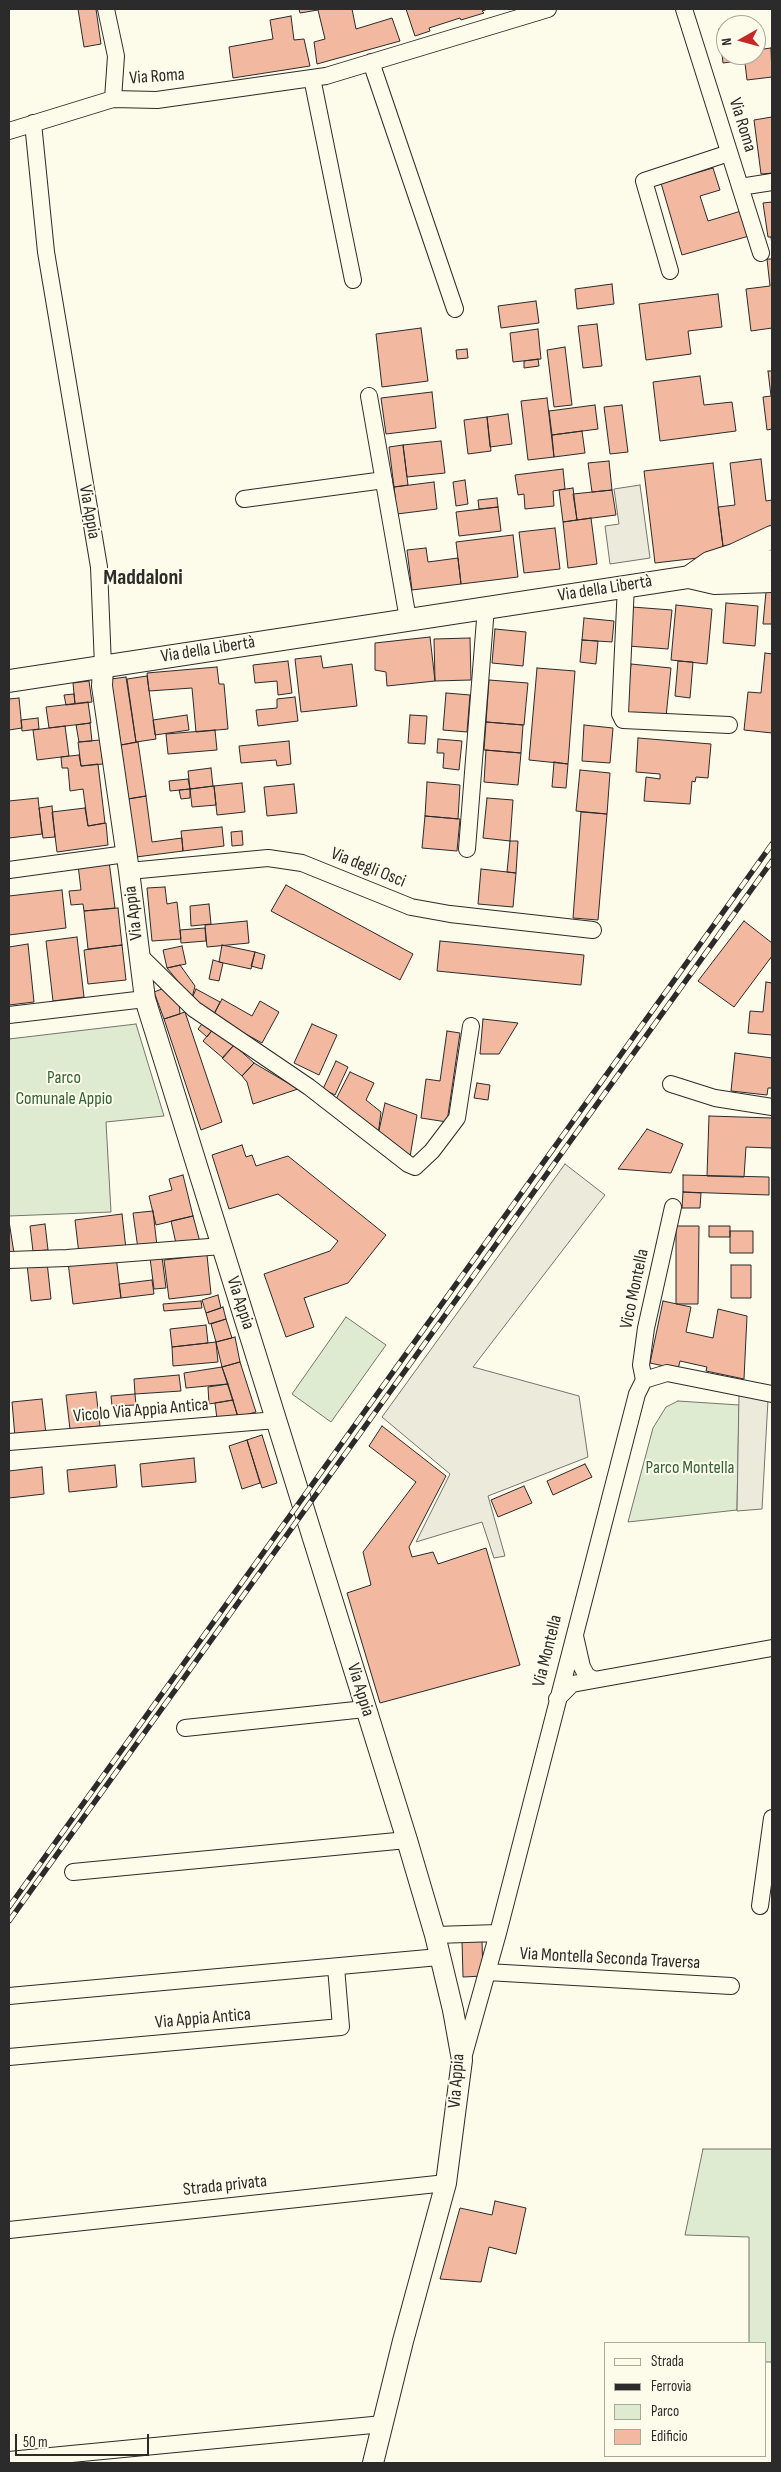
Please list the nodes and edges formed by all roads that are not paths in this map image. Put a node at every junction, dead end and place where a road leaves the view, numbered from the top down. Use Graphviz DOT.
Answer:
graph roads {
  1 [pos="106,9"];
  2 [pos="548,9"];
  3 [pos="684,9"];
  4 [pos="371,62"];
  5 [pos="312,78"];
  6 [pos="113,99"];
  7 [pos="33,123"];
  8 [pos="9,131"];
  9 [pos="729,153"];
  10 [pos="772,182"];
  11 [pos="740,187"];
  12 [pos="762,253"];
  13 [pos="670,271"];
  14 [pos="353,280"];
  15 [pos="455,309"];
  16 [pos="369,396"];
  17 [pos="384,480"];
  18 [pos="244,499"];
  19 [pos="772,537"];
  20 [pos="772,560"];
  21 [pos="689,576"];
  22 [pos="772,581"];
  23 [pos="626,585"];
  24 [pos="486,607"];
  25 [pos="408,619"];
  26 [pos="102,666"];
  27 [pos="9,681"];
  28 [pos="729,725"];
  29 [pos="467,849"];
  30 [pos="128,862"];
  31 [pos="9,870"];
  32 [pos="593,930"];
  33 [pos="139,955"];
  34 [pos="145,999"];
  35 [pos="9,1015"];
  36 [pos="470,1026"];
  37 [pos="671,1084"];
  38 [pos="772,1107"];
  39 [pos="673,1207"];
  40 [pos="222,1246"];
  41 [pos="9,1260"];
  42 [pos="644,1380"];
  43 [pos="772,1394"];
  44 [pos="278,1420"];
  45 [pos="9,1442"];
  46 [pos="574,1631"];
  47 [pos="772,1648"];
  48 [pos="593,1679"];
  49 [pos="557,1700"];
  50 [pos="366,1709"];
  51 [pos="185,1728"];
  52 [pos="772,1818"];
  53 [pos="407,1840"];
  54 [pos="73,1872"];
  55 [pos="760,1906"];
  56 [pos="498,1933"];
  57 [pos="435,1935"];
  58 [pos="439,1957"];
  59 [pos="336,1967"];
  60 [pos="486,1972"];
  61 [pos="731,1986"];
  62 [pos="9,1996"];
  63 [pos="9,2057"];
  64 [pos="462,2060"];
  65 [pos="446,2183"];
  66 [pos="9,2230"];
  67 [pos="383,2424"];
  68 [pos="9,2460"];
  69 [pos="373,2463"];
  1 -- 6 [label="street"];
  2 -- 4 [label="street, Via Roma"];
  3 -- 9 [label="street, Via Roma"];
  4 -- 5 [label="street, Via Roma"];
  4 -- 15 [label="street"];
  5 -- 6 [label="street, Via Roma"];
  5 -- 14 [label="street"];
  6 -- 7 [label="street, Via Roma"];
  7 -- 8 [label="street, Via Roma"];
  7 -- 26 [label="street, Via Appia"];
  9 -- 11 [label="street, Via Roma"];
  9 -- 13 [label="street"];
  10 -- 11 [label="street"];
  11 -- 12 [label="street, Via Roma"];
  16 -- 17 [label="street"];
  17 -- 18 [label="street"];
  17 -- 25 [label="street"];
  19 -- 21 [label="main road"];
  20 -- 21 [label="street, Via della Libertà"];
  21 -- 22 [label="main road"];
  21 -- 23 [label="main road, Via della Libertà"];
  23 -- 24 [label="main road, Via della Libertà"];
  23 -- 28 [label="street"];
  24 -- 25 [label="main road, Via della Libertà"];
  24 -- 29 [label="street"];
  25 -- 26 [label="main road, Via della Libertà"];
  26 -- 27 [label="main road, Via della Libertà"];
  26 -- 30 [label="street, Via Appia"];
  30 -- 31 [label="street, Via degli Osci"];
  30 -- 32 [label="street, Via degli Osci"];
  30 -- 33 [label="street, Via Appia"];
  33 -- 34 [label="street, Via Appia"];
  33 -- 36 [label="street"];
  34 -- 35 [label="street"];
  34 -- 40 [label="street, Via Appia"];
  37 -- 38 [label="street"];
  39 -- 42 [label="street, Vico Montella"];
  40 -- 41 [label="street"];
  40 -- 44 [label="street, Via Appia"];
  42 -- 43 [label="street"];
  42 -- 46 [label="street, Via Montella"];
  44 -- 45 [label="street, Vicolo Via Appia Antica"];
  44 -- 50 [label="street, Via Appia"];
  46 -- 48 [label="street"];
  46 -- 49 [label="street, Via Montella"];
  47 -- 48 [label="street"];
  48 -- 49 [label="street"];
  49 -- 56 [label="street, Via Montella"];
  50 -- 51 [label="street"];
  50 -- 53 [label="street, Via Appia"];
  52 -- 55 [label="street"];
  53 -- 54 [label="street"];
  53 -- 57 [label="street, Via Appia"];
  56 -- 57 [label="street"];
  56 -- 60 [label="street, Via Montella"];
  57 -- 58 [label="street, Via Appia"];
  58 -- 59 [label="street"];
  58 -- 64 [label="street, Via Appia"];
  59 -- 62 [label="street"];
  59 -- 63 [label="street, Via Appia Antica"];
  60 -- 61 [label="street, Via Montella Seconda Traversa"];
  60 -- 64 [label="street, Via Montella"];
  64 -- 65 [label="street, Via Appia"];
  65 -- 66 [label="street, Strada privata"];
  65 -- 67 [label="street, Via Appia"];
  67 -- 68 [label="street"];
  67 -- 69 [label="street, Via Appia"];
}
